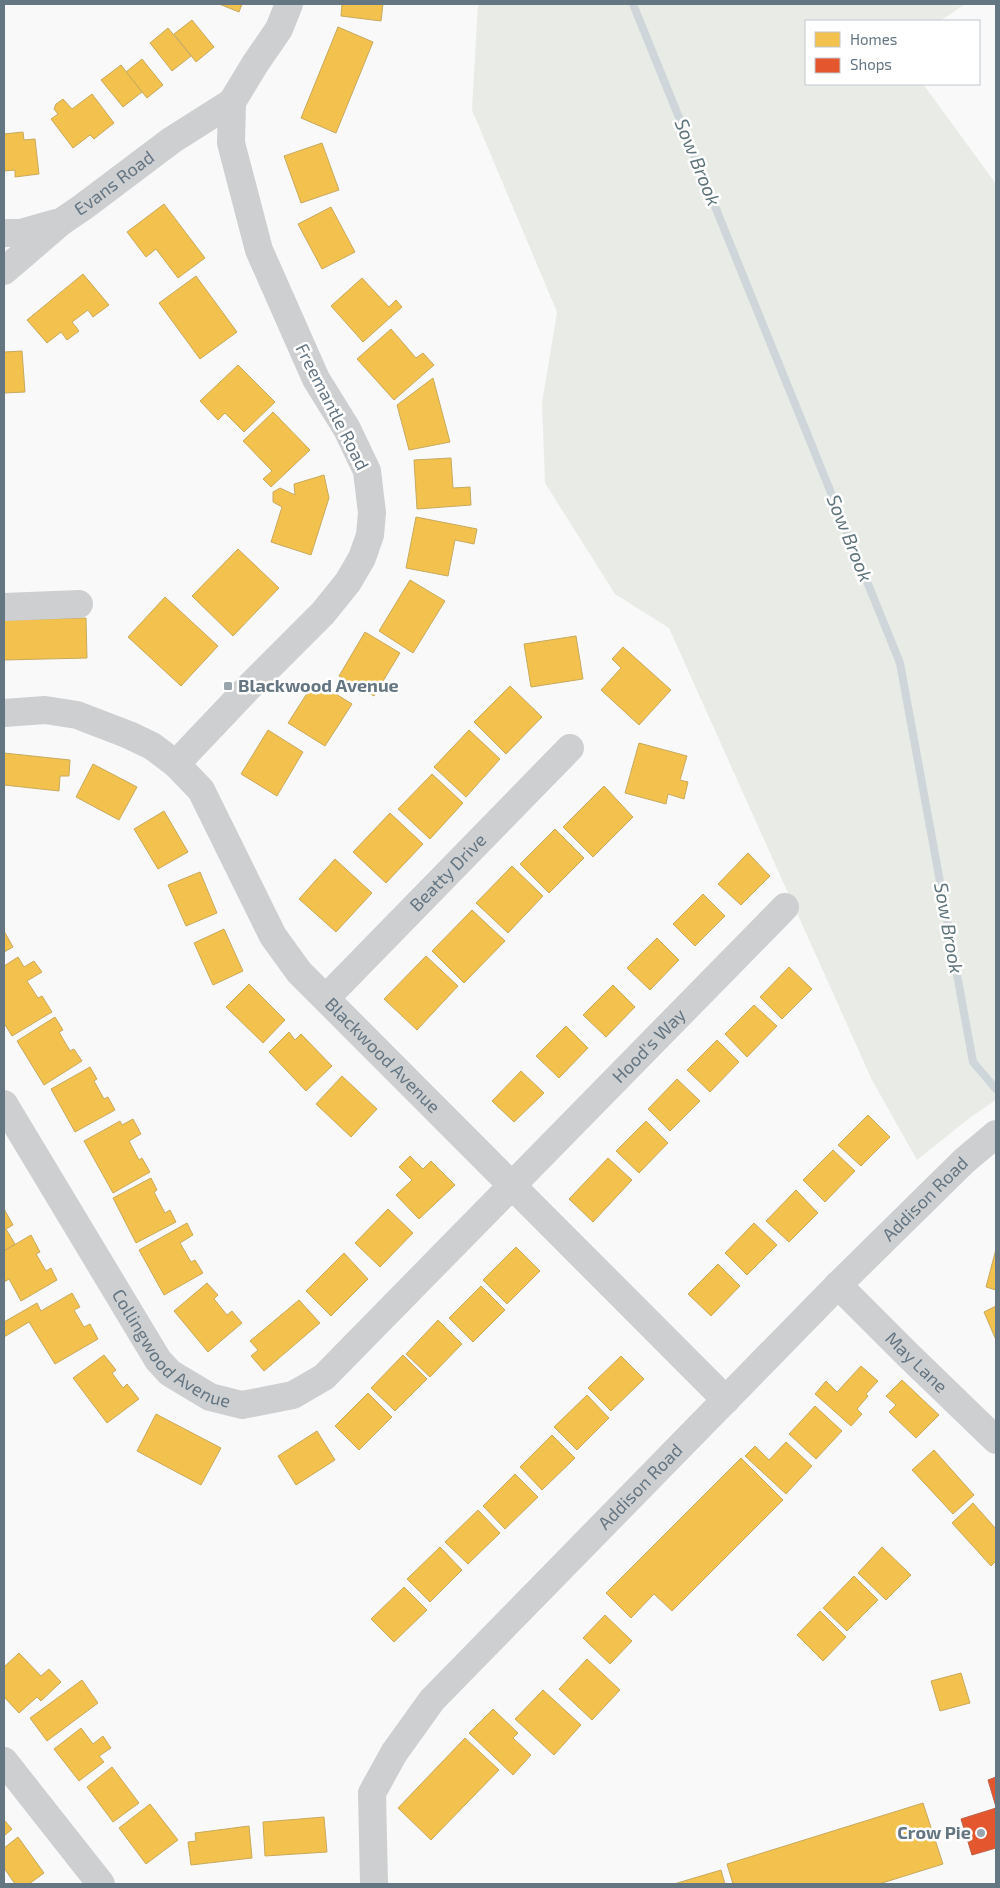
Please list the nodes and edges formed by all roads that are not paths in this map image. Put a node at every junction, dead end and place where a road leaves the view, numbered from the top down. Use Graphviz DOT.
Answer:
graph roads {
  1 [pos="289,4"];
  2 [pos="232,102"];
  3 [pos="61,222"];
  4 [pos="4,233"];
  5 [pos="4,271"];
  6 [pos="79,604"];
  7 [pos="4,607"];
  8 [pos="4,713"];
  9 [pos="570,748"];
  10 [pos="176,764"];
  11 [pos="785,907"];
  12 [pos="326,998"];
  13 [pos="4,1104"];
  14 [pos="996,1134"];
  15 [pos="512,1184"];
  16 [pos="838,1285"];
  17 [pos="726,1400"];
  18 [pos="996,1440"];
  19 [pos="4,1761"];
  20 [pos="102,1884"];
  21 [pos="374,1884"];
  1 -- 2 [label="street"];
  2 -- 3 [label="street, Evans Road"];
  2 -- 10 [label="street, Freemantle Road"];
  3 -- 4 [label="street"];
  3 -- 5 [label="street, Evans Road"];
  6 -- 7 [label="street"];
  8 -- 10 [label="street, Blackwood Avenue"];
  9 -- 12 [label="street, Beatty Drive"];
  10 -- 12 [label="street, Blackwood Avenue"];
  11 -- 15 [label="street, Hood's Way"];
  12 -- 15 [label="street, Blackwood Avenue"];
  13 -- 15 [label="street, Collingwood Avenue"];
  14 -- 16 [label="street, Addison Road"];
  15 -- 17 [label="street, Blackwood Avenue"];
  16 -- 17 [label="street, Addison Road"];
  16 -- 18 [label="street, May Lane"];
  17 -- 21 [label="street, Addison Road"];
  19 -- 20 [label="street"];
}
